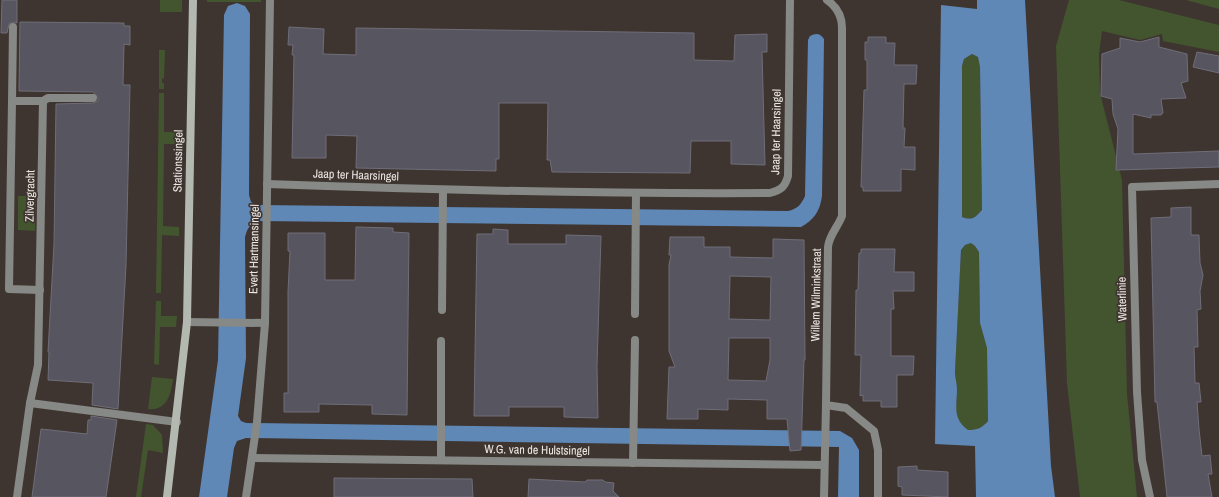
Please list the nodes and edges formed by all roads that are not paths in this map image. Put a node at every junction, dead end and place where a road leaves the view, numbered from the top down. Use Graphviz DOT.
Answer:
graph roads {
  1 [pos="193,0"];
  2 [pos="270,0"];
  3 [pos="790,0"];
  4 [pos="827,0"];
  5 [pos="14,27"];
  6 [pos="93,98"];
  7 [pos="12,101"];
  8 [pos="43,101"];
  9 [pos="267,184"];
  10 [pos="1219,184"];
  11 [pos="444,190"];
  12 [pos="636,193"];
  13 [pos="40,290"];
  14 [pos="442,310"];
  15 [pos="635,314"];
  16 [pos="187,322"];
  17 [pos="266,323"];
  18 [pos="635,340"];
  19 [pos="441,341"];
  20 [pos="30,402"];
  21 [pos="826,405"];
  22 [pos="177,422"];
  23 [pos="252,458"];
  24 [pos="440,459"];
  25 [pos="633,463"];
  26 [pos="824,465"];
  27 [pos="17,497"];
  28 [pos="167,497"];
  29 [pos="246,497"];
  30 [pos="824,497"];
  31 [pos="878,497"];
  32 [pos="1150,497"];
  1 -- 16 [label="street, Stationssingel"];
  2 -- 9 [label="street, Evert Hartmansingel"];
  3 -- 12 [label="street, Jaap ter Haarsingel"];
  4 -- 21 [label="street, Willem Wilminkstraat"];
  5 -- 7 [label="street, Zilvergracht"];
  6 -- 8 [label="street"];
  7 -- 8 [label="street"];
  7 -- 13 [label="street, Zilvergracht"];
  8 -- 13 [label="street, Zilvergracht"];
  9 -- 11 [label="street, Jaap ter Haarsingel"];
  9 -- 17 [label="street, Evert Hartmansingel"];
  10 -- 32 [label="street, Waterlinie"];
  11 -- 12 [label="street, Jaap ter Haarsingel"];
  11 -- 14 [label="street"];
  12 -- 15 [label="street"];
  13 -- 20 [label="street, Zilvergracht"];
  16 -- 17 [label="street"];
  16 -- 22 [label="street, Stationssingel"];
  17 -- 23 [label="street, Evert Hartmansingel"];
  18 -- 25 [label="street"];
  19 -- 24 [label="street"];
  20 -- 22 [label="street"];
  20 -- 27 [label="street, Zilvergracht"];
  21 -- 26 [label="street, Willem Wilminkstraat"];
  21 -- 31 [label="street"];
  22 -- 28 [label="street, Stationssingel"];
  23 -- 24 [label="street, W.G. van de Hulstsingel"];
  23 -- 29 [label="street, Evert Hartmansingel"];
  24 -- 25 [label="street, W.G. van de Hulstsingel"];
  25 -- 26 [label="street, W.G. van de Hulstsingel"];
  26 -- 30 [label="street, Willem Wilminkstraat"];
}
